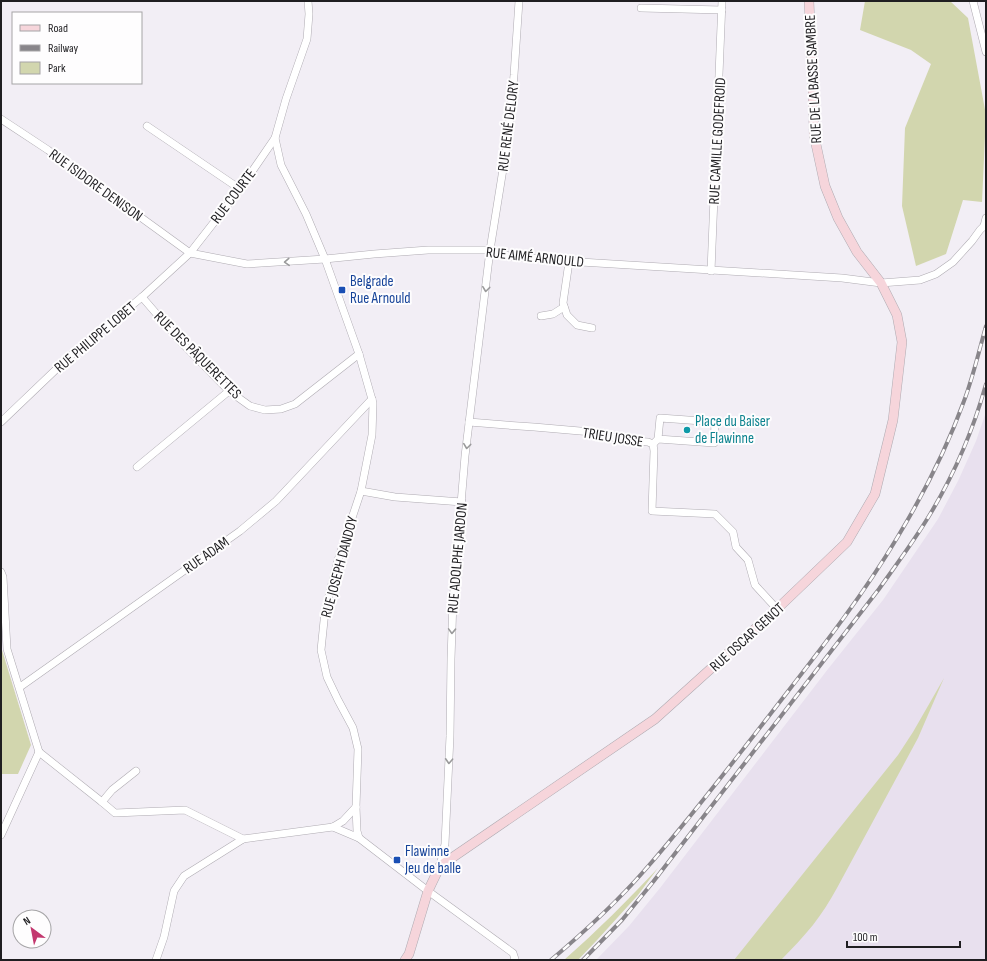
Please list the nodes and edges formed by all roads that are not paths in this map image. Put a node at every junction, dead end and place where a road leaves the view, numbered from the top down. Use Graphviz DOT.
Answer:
graph roads {
  1 [pos="308,1"];
  2 [pos="519,1"];
  3 [pos="722,1"];
  4 [pos="809,1"];
  5 [pos="973,1"];
  6 [pos="641,8"];
  7 [pos="722,10"];
  8 [pos="986,52"];
  9 [pos="1,119"];
  10 [pos="147,126"];
  11 [pos="275,138"];
  12 [pos="240,189"];
  13 [pos="986,218"];
  14 [pos="985,226"];
  15 [pos="490,250"];
  16 [pos="190,253"];
  17 [pos="326,259"];
  18 [pos="569,262"];
  19 [pos="711,271"];
  20 [pos="881,283"];
  21 [pos="142,297"];
  22 [pos="564,307"];
  23 [pos="541,316"];
  24 [pos="592,328"];
  25 [pos="359,354"];
  26 [pos="229,390"];
  27 [pos="372,399"];
  28 [pos="1,422"];
  29 [pos="470,422"];
  30 [pos="656,442"];
  31 [pos="137,466"];
  32 [pos="361,491"];
  33 [pos="462,502"];
  34 [pos="1,572"];
  35 [pos="778,610"];
  36 [pos="20,687"];
  37 [pos="39,752"];
  38 [pos="136,771"];
  39 [pos="102,802"];
  40 [pos="356,807"];
  41 [pos="333,827"];
  42 [pos="1,835"];
  43 [pos="360,838"];
  44 [pos="244,839"];
  45 [pos="440,866"];
  46 [pos="428,891"];
  47 [pos="156,960"];
  48 [pos="405,960"];
  49 [pos="514,960"];
  1 -- 11 [label="street"];
  2 -- 15 [label="street, RUE RENÉ DELORY"];
  3 -- 7 [label="street, RUE CAMILLE GODEFROID"];
  4 -- 20 [label="street, RUE DE LA BASSE SAMBRE"];
  5 -- 8 [label="street"];
  6 -- 7 [label="street"];
  7 -- 19 [label="street, RUE CAMILLE GODEFROID"];
  9 -- 16 [label="street, RUE ISIDORE DENISON"];
  10 -- 12 [label="street"];
  11 -- 12 [label="street, RUE COURTE"];
  11 -- 17 [label="street, RUE JOSEPH DANDOY"];
  12 -- 16 [label="street, RUE COURTE"];
  13 -- 14 [label="street"];
  14 -- 20 [label="street, RUE AIMÉ ARNOULD"];
  15 -- 17 [label="street, RUE AIMÉ ARNOULD"];
  15 -- 18 [label="street, RUE AIMÉ ARNOULD"];
  15 -- 29 [label="street, RUE ADOLPHE JARDON, one-way"];
  17 -- 16 [label="street, RUE AIMÉ ARNOULD, one-way"];
  16 -- 21 [label="street, RUE PHILIPPE LOBET"];
  17 -- 25 [label="street, RUE JOSEPH DANDOY"];
  18 -- 19 [label="street, RUE AIMÉ ARNOULD"];
  18 -- 22 [label="street"];
  19 -- 20 [label="street, RUE AIMÉ ARNOULD"];
  20 -- 35 [label="street, RUE OSCAR GENOT"];
  21 -- 26 [label="street, RUE DES PÂQUERETTES"];
  21 -- 28 [label="street, RUE PHILIPPE LOBET"];
  22 -- 23 [label="street"];
  22 -- 24 [label="street"];
  25 -- 26 [label="street, RUE DES PÂQUERETTES"];
  25 -- 27 [label="street, RUE JOSEPH DANDOY"];
  26 -- 31 [label="street"];
  27 -- 32 [label="street, RUE JOSEPH DANDOY"];
  27 -- 36 [label="street, RUE ADAM"];
  29 -- 30 [label="street, TRIEU JOSSE"];
  29 -- 33 [label="street, RUE ADOLPHE JARDON, one-way"];
  30 -- 30 [label="street"];
  30 -- 35 [label="street, TRIEU JOSSE"];
  32 -- 33 [label="street"];
  32 -- 40 [label="street, RUE JOSEPH DANDOY"];
  33 -- 45 [label="street, RUE ADOLPHE JARDON, one-way"];
  34 -- 36 [label="street"];
  35 -- 45 [label="street, RUE OSCAR GENOT"];
  36 -- 37 [label="street"];
  37 -- 39 [label="street"];
  37 -- 42 [label="street"];
  38 -- 39 [label="street"];
  39 -- 44 [label="street"];
  40 -- 41 [label="street"];
  40 -- 43 [label="street, RUE JOSEPH DANDOY"];
  41 -- 43 [label="street"];
  41 -- 44 [label="street"];
  43 -- 46 [label="street"];
  44 -- 47 [label="street"];
  45 -- 46 [label="street"];
  46 -- 48 [label="street"];
  46 -- 49 [label="street"];
}
